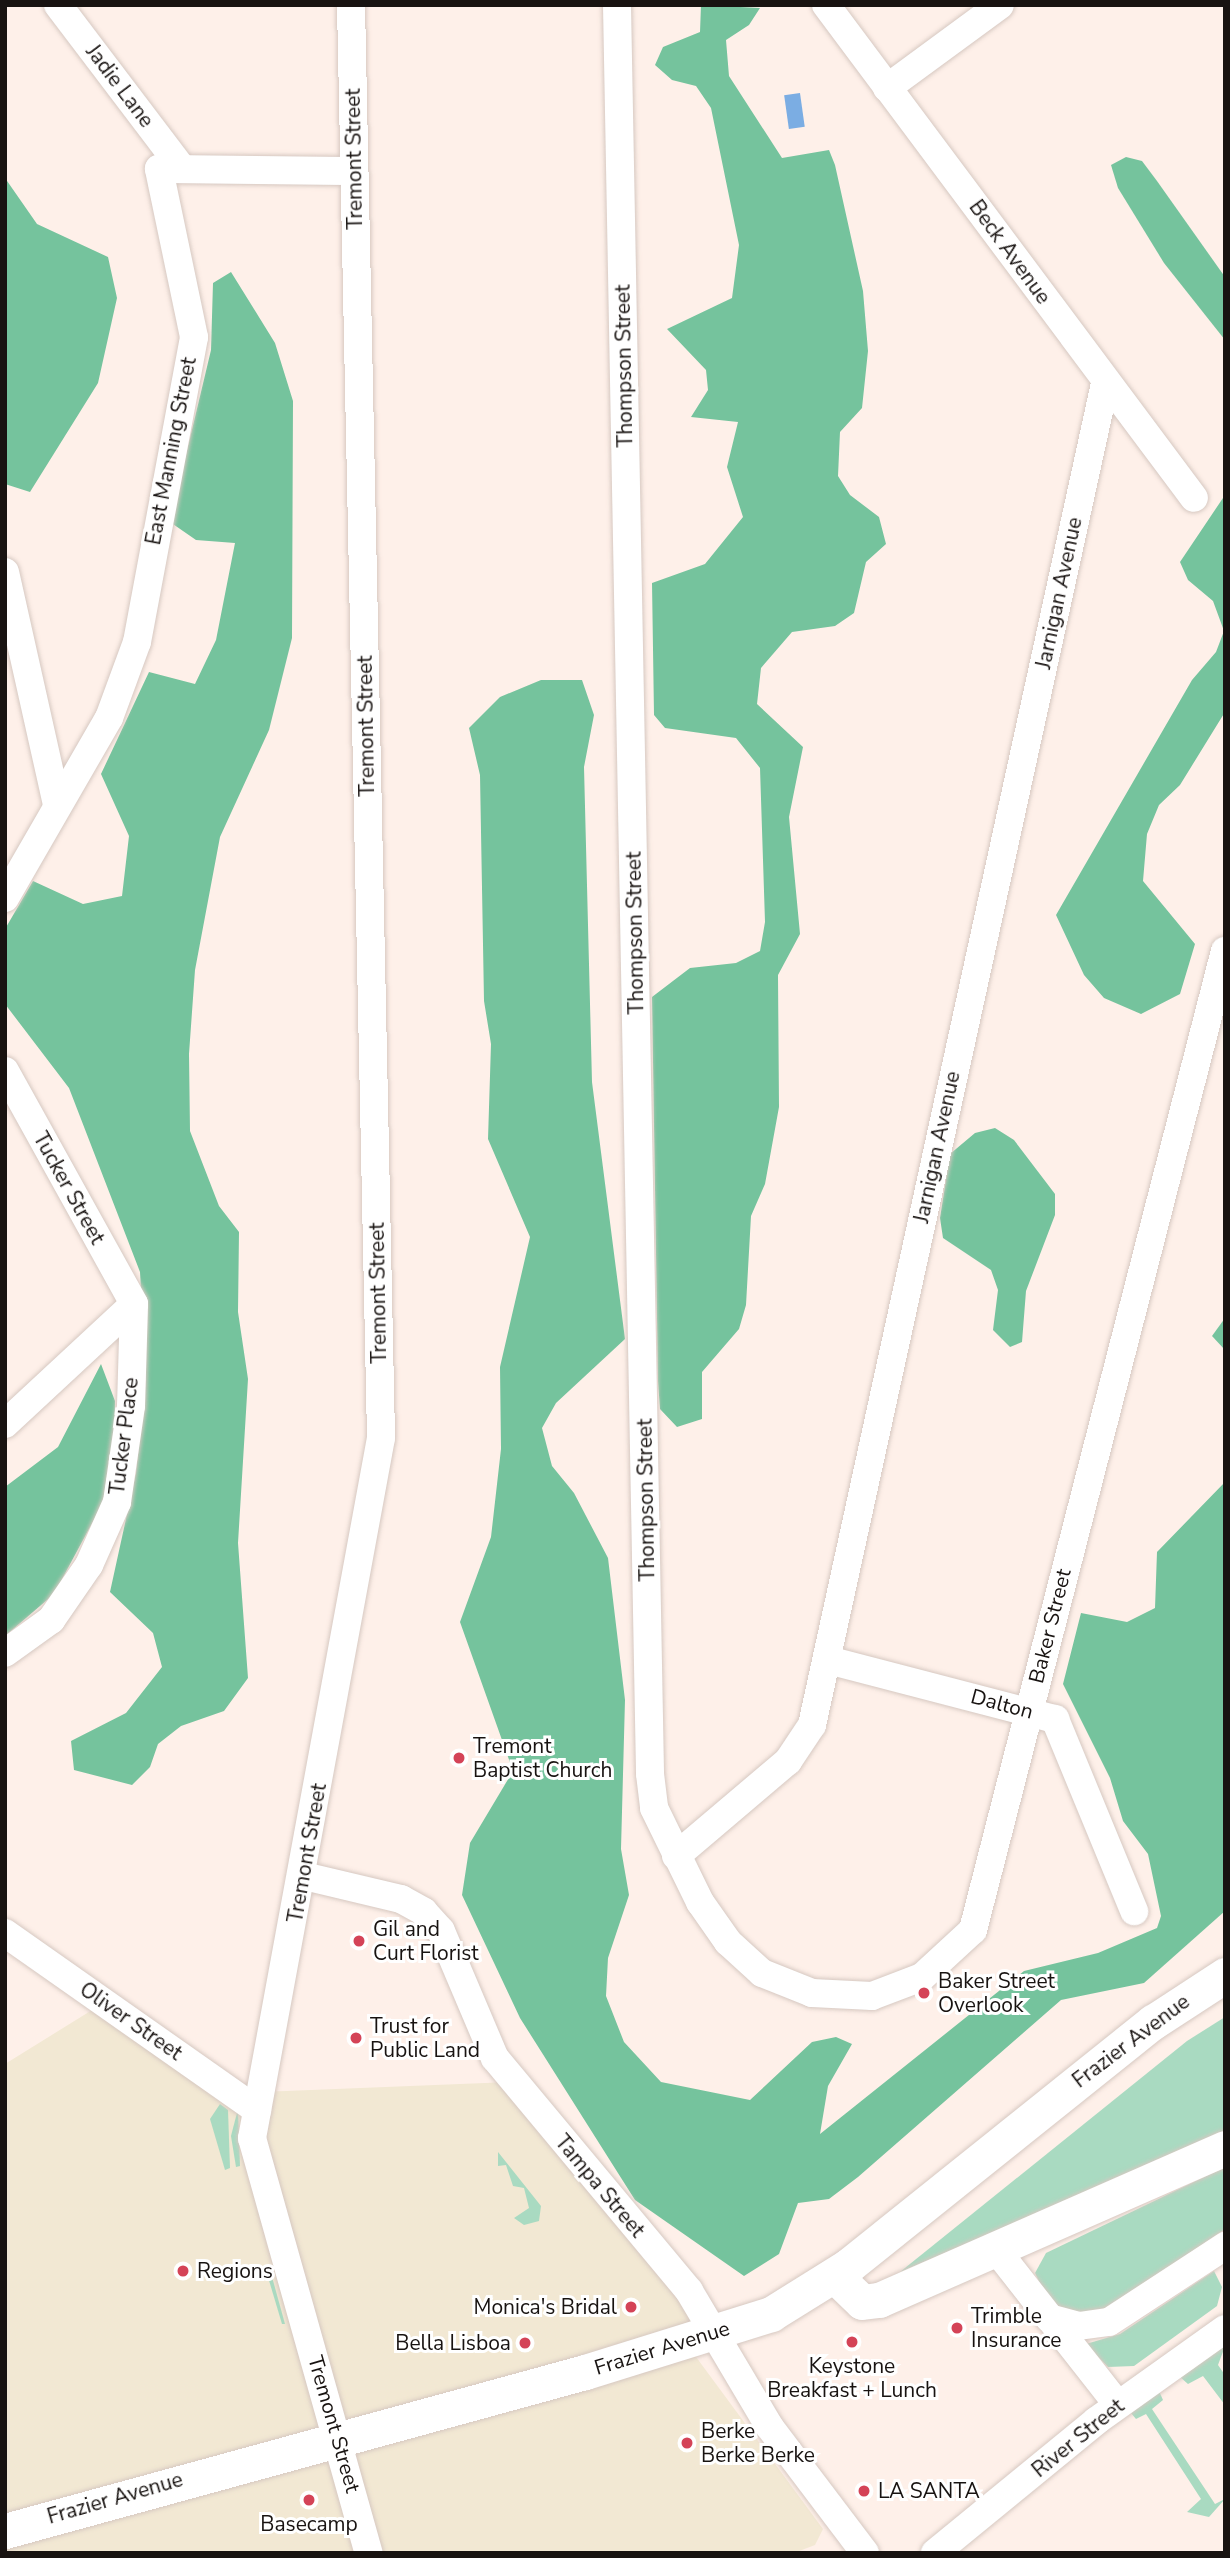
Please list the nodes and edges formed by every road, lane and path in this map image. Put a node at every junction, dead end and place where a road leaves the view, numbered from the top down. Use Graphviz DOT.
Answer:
graph roads {
  1 [pos="58,5"];
  2 [pos="617,5"];
  3 [pos="826,5"];
  4 [pos="1000,5"];
  5 [pos="346,11"];
  6 [pos="887,88"];
  7 [pos="181,167"];
  8 [pos="354,171"];
  9 [pos="1105,383"];
  10 [pos="1195,498"];
  11 [pos="5,572"];
  12 [pos="57,805"];
  13 [pos="5,898"];
  14 [pos="1225,951"];
  15 [pos="5,1071"];
  16 [pos="134,1304"];
  17 [pos="5,1424"];
  18 [pos="5,1653"];
  19 [pos="828,1660"];
  20 [pos="1029,1709"];
  21 [pos="676,1856"];
  22 [pos="304,1876"];
  23 [pos="1133,1912"];
  24 [pos="5,1933"];
  25 [pos="1215,1983"];
  26 [pos="257,2110"];
  27 [pos="1225,2148"];
  28 [pos="1224,2248"];
  29 [pos="998,2252"];
  30 [pos="835,2276"];
  31 [pos="1049,2318"];
  32 [pos="1225,2329"];
  33 [pos="717,2332"];
  34 [pos="1118,2405"];
  35 [pos="339,2436"];
  36 [pos="5,2531"];
  37 [pos="369,2553"];
  38 [pos="865,2553"];
  39 [pos="936,2553"];
  1 -- 7 [label="street, Jadie Lane"];
  2 -- 21 [label="street, Thompson Street"];
  3 -- 6 [label="street, Beck Avenue"];
  4 -- 6 [label="street"];
  5 -- 8 [label="street, Tremont Street"];
  6 -- 9 [label="street, Beck Avenue"];
  7 -- 8 [label="street"];
  7 -- 12 [label="street, East Manning Street"];
  8 -- 22 [label="street, Tremont Street"];
  9 -- 10 [label="street, Beck Avenue"];
  9 -- 19 [label="street, Jarnigan Avenue"];
  11 -- 12 [label="street"];
  12 -- 13 [label="street, East Manning Street"];
  14 -- 20 [label="street, Baker Street"];
  15 -- 16 [label="street, Tucker Street"];
  16 -- 17 [label="street"];
  16 -- 18 [label="street, Tucker Place"];
  19 -- 20 [label="street, Dalton"];
  19 -- 21 [label="street, Jarnigan Avenue"];
  20 -- 21 [label="street, Baker Street"];
  20 -- 23 [label="street, Dalton"];
  22 -- 26 [label="street, Tremont Street"];
  22 -- 33 [label="street, Tampa Street"];
  24 -- 26 [label="street, Oliver Street"];
  25 -- 30 [label="main road, Frazier Avenue"];
  26 -- 35 [label="street, Tremont Street"];
  27 -- 29 [label="main road"];
  28 -- 31 [label="street"];
  29 -- 30 [label="main road"];
  29 -- 31 [label="street"];
  30 -- 33 [label="main road, Frazier Avenue"];
  31 -- 34 [label="street"];
  32 -- 34 [label="street, River Street"];
  33 -- 35 [label="main road, Frazier Avenue"];
  33 -- 38 [label="street, Tampa Street"];
  34 -- 39 [label="street, River Street"];
  35 -- 36 [label="main road, Frazier Avenue"];
  35 -- 37 [label="street, Tremont Street"];
}
